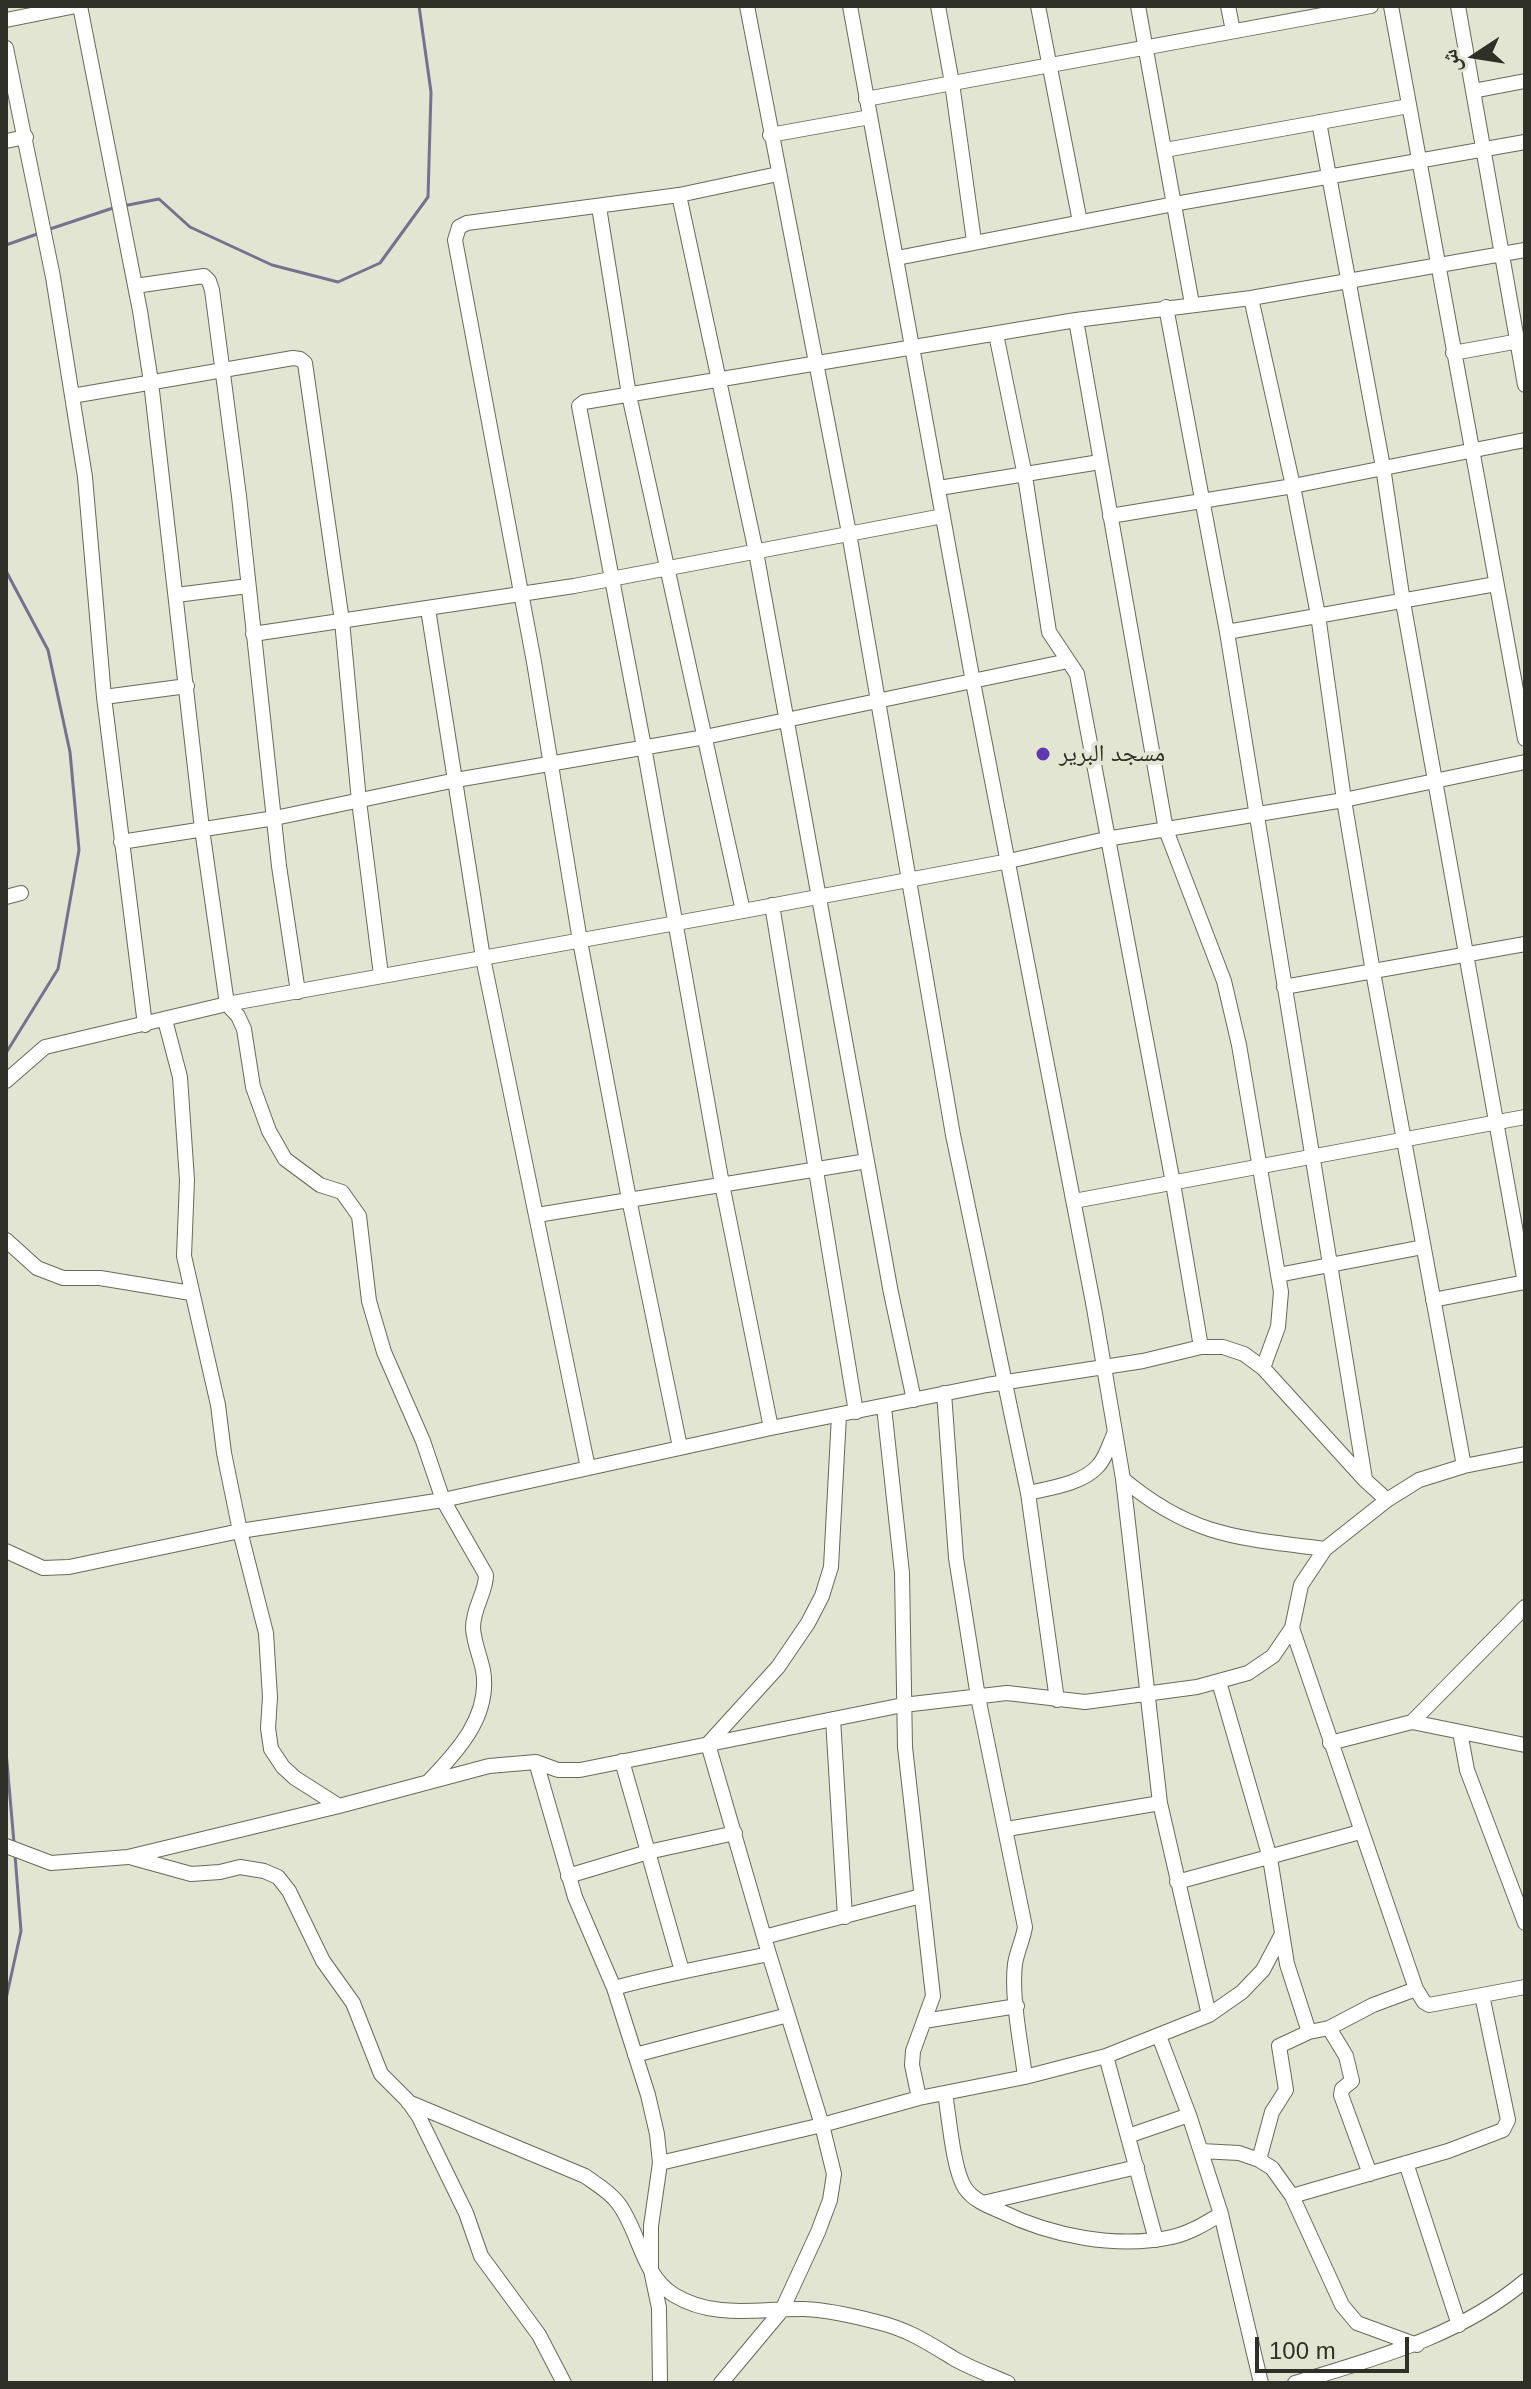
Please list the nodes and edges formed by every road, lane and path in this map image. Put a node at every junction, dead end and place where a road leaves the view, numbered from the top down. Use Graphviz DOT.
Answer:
graph roads {
  1 [pos="78,6"];
  2 [pos="747,6"];
  3 [pos="850,6"];
  4 [pos="938,6"];
  5 [pos="1038,6"];
  6 [pos="1138,6"];
  7 [pos="1228,6"];
  8 [pos="1371,6"];
  9 [pos="1391,6"];
  10 [pos="1458,6"];
  11 [pos="1306,12"];
  12 [pos="6,20"];
  13 [pos="1233,31"];
  14 [pos="6,48"];
  15 [pos="1146,48"];
  16 [pos="1051,65"];
  17 [pos="1525,81"];
  18 [pos="952,83"];
  19 [pos="1473,91"];
  20 [pos="866,99"];
  21 [pos="1409,106"];
  22 [pos="870,117"];
  23 [pos="1319,122"];
  24 [pos="770,135"];
  25 [pos="26,137"];
  26 [pos="6,141"];
  27 [pos="1525,142"];
  28 [pos="1165,150"];
  29 [pos="1484,150"];
  30 [pos="1419,161"];
  31 [pos="778,174"];
  32 [pos="1329,177"];
  33 [pos="679,195"];
  34 [pos="1174,204"];
  35 [pos="599,207"];
  36 [pos="1080,222"];
  37 [pos="974,241"];
  38 [pos="1525,250"];
  39 [pos="1503,254"];
  40 [pos="897,258"];
  41 [pos="1437,265"];
  42 [pos="1349,280"];
  43 [pos="135,286"];
  44 [pos="1251,298"];
  45 [pos="1192,304"];
  46 [pos="1166,307"];
  47 [pos="1076,320"];
  48 [pos="996,334"];
  49 [pos="1522,341"];
  50 [pos="914,348"];
  51 [pos="1453,353"];
  52 [pos="817,364"];
  53 [pos="221,370"];
  54 [pos="719,380"];
  55 [pos="151,382"];
  56 [pos="1525,385"];
  57 [pos="629,395"];
  58 [pos="72,396"];
  59 [pos="1525,440"];
  60 [pos="1471,450"];
  61 [pos="1100,462"];
  62 [pos="1383,467"];
  63 [pos="1025,476"];
  64 [pos="1293,486"];
  65 [pos="939,488"];
  66 [pos="1203,499"];
  67 [pos="943,516"];
  68 [pos="1110,516"];
  69 [pos="849,533"];
  70 [pos="756,552"];
  71 [pos="666,568"];
  72 [pos="613,578"];
  73 [pos="1496,584"];
  74 [pos="248,586"];
  75 [pos="521,594"];
  76 [pos="176,595"];
  77 [pos="1403,602"];
  78 [pos="428,609"];
  79 [pos="1318,615"];
  80 [pos="342,621"];
  81 [pos="1227,632"];
  82 [pos="253,634"];
  83 [pos="1068,661"];
  84 [pos="973,682"];
  85 [pos="187,686"];
  86 [pos="104,697"];
  87 [pos="878,702"];
  88 [pos="786,721"];
  89 [pos="705,737"];
  90 [pos="1525,739"];
  91 [pos="644,747"];
  92 [pos="1525,762"];
  93 [pos="549,763"];
  94 [pos="456,780"];
  95 [pos="1435,780"];
  96 [pos="1344,800"];
  97 [pos="359,801"];
  98 [pos="1256,815"];
  99 [pos="275,818"];
  100 [pos="202,829"];
  101 [pos="1166,830"];
  102 [pos="1106,839"];
  103 [pos="121,842"];
  104 [pos="1009,861"];
  105 [pos="910,880"];
  106 [pos="819,897"];
  107 [pos="772,905"];
  108 [pos="743,911"];
  109 [pos="675,923"];
  110 [pos="580,941"];
  111 [pos="1525,944"];
  112 [pos="1465,954"];
  113 [pos="483,958"];
  114 [pos="1373,972"];
  115 [pos="381,975"];
  116 [pos="1284,987"];
  117 [pos="298,992"];
  118 [pos="227,1004"];
  119 [pos="165,1020"];
  120 [pos="145,1025"];
  121 [pos="6,1081"];
  122 [pos="1525,1117"];
  123 [pos="1497,1123"];
  124 [pos="1403,1140"];
  125 [pos="1313,1155"];
  126 [pos="867,1161"];
  127 [pos="1260,1166"];
  128 [pos="814,1169"];
  129 [pos="1173,1183"];
  130 [pos="722,1184"];
  131 [pos="629,1199"];
  132 [pos="1074,1201"];
  133 [pos="537,1215"];
  134 [pos="6,1240"];
  135 [pos="1423,1247"];
  136 [pos="1331,1264"];
  137 [pos="1278,1275"];
  138 [pos="1525,1282"];
  139 [pos="191,1293"];
  140 [pos="1433,1300"];
  141 [pos="1201,1347"];
  142 [pos="1104,1367"];
  143 [pos="1263,1368"];
  144 [pos="1003,1382"];
  145 [pos="944,1393"];
  146 [pos="914,1400"];
  147 [pos="884,1407"];
  148 [pos="856,1412"];
  149 [pos="839,1415"];
  150 [pos="771,1428"];
  151 [pos="1115,1432"];
  152 [pos="680,1447"];
  153 [pos="1525,1454"];
  154 [pos="1464,1466"];
  155 [pos="588,1468"];
  156 [pos="1123,1479"];
  157 [pos="1365,1480"];
  158 [pos="1028,1493"];
  159 [pos="443,1500"];
  160 [pos="1387,1500"];
  161 [pos="240,1531"];
  162 [pos="1325,1549"];
  163 [pos="6,1551"];
  164 [pos="1525,1607"];
  165 [pos="1292,1628"];
  166 [pos="1219,1682"];
  167 [pos="1146,1694"];
  168 [pos="978,1697"];
  169 [pos="1057,1700"];
  170 [pos="903,1705"];
  171 [pos="833,1719"];
  172 [pos="1412,1722"];
  173 [pos="1460,1732"];
  174 [pos="1330,1743"];
  175 [pos="708,1744"];
  176 [pos="1525,1745"];
  177 [pos="622,1761"];
  178 [pos="536,1762"];
  179 [pos="428,1782"];
  180 [pos="1160,1803"];
  181 [pos="339,1806"];
  182 [pos="1007,1829"];
  183 [pos="1360,1832"];
  184 [pos="735,1833"];
  185 [pos="6,1846"];
  186 [pos="648,1852"];
  187 [pos="128,1857"];
  188 [pos="1270,1858"];
  189 [pos="568,1876"];
  190 [pos="1177,1882"];
  191 [pos="921,1896"];
  192 [pos="845,1917"];
  193 [pos="1525,1923"];
  194 [pos="1281,1936"];
  195 [pos="764,1937"];
  196 [pos="769,1954"];
  197 [pos="682,1971"];
  198 [pos="1525,1987"];
  199 [pos="614,1988"];
  200 [pos="1416,1989"];
  201 [pos="1482,1995"];
  202 [pos="1017,2006"];
  203 [pos="788,2015"];
  204 [pos="1209,2015"];
  205 [pos="924,2021"];
  206 [pos="1329,2028"];
  207 [pos="1309,2032"];
  208 [pos="1159,2036"];
  209 [pos="635,2055"];
  210 [pos="1106,2056"];
  211 [pos="1025,2077"];
  212 [pos="945,2093"];
  213 [pos="919,2098"];
  214 [pos="408,2101"];
  215 [pos="1189,2115"];
  216 [pos="822,2125"];
  217 [pos="1128,2136"];
  218 [pos="1201,2151"];
  219 [pos="1259,2160"];
  220 [pos="660,2163"];
  221 [pos="1406,2163"];
  222 [pos="1137,2167"];
  223 [pos="1370,2174"];
  224 [pos="1292,2196"];
  225 [pos="983,2203"];
  226 [pos="1221,2214"];
  227 [pos="1156,2240"];
  228 [pos="651,2270"];
  229 [pos="1525,2281"];
  230 [pos="782,2310"];
  231 [pos="1459,2325"];
  232 [pos="1417,2345"];
  233 [pos="564,2383"];
  234 [pos="660,2383"];
  235 [pos="721,2383"];
  236 [pos="1008,2383"];
  237 [pos="1261,2383"];
  238 [pos="1295,2383"];
  1 -- 12 [label="street"];
  1 -- 43 [label="street"];
  2 -- 24 [label="street"];
  3 -- 20 [label="street"];
  4 -- 18 [label="street"];
  5 -- 16 [label="street"];
  6 -- 15 [label="street"];
  7 -- 13 [label="street"];
  8 -- 11 [label="street"];
  9 -- 21 [label="street"];
  10 -- 19 [label="street"];
  11 -- 13 [label="street"];
  13 -- 15 [label="street"];
  14 -- 25 [label="street"];
  15 -- 16 [label="street"];
  15 -- 28 [label="street"];
  16 -- 18 [label="street"];
  16 -- 36 [label="street"];
  17 -- 19 [label="street"];
  18 -- 20 [label="street"];
  18 -- 37 [label="street"];
  19 -- 29 [label="street"];
  20 -- 22 [label="street"];
  21 -- 23 [label="street"];
  21 -- 30 [label="street"];
  22 -- 24 [label="street"];
  22 -- 40 [label="street"];
  23 -- 28 [label="street"];
  23 -- 32 [label="street"];
  24 -- 31 [label="street"];
  25 -- 26 [label="street"];
  25 -- 58 [label="street"];
  27 -- 29 [label="street"];
  28 -- 34 [label="street"];
  29 -- 30 [label="street"];
  29 -- 39 [label="street"];
  30 -- 32 [label="street"];
  30 -- 41 [label="street"];
  31 -- 33 [label="street"];
  31 -- 52 [label="street"];
  32 -- 34 [label="street"];
  32 -- 42 [label="street"];
  33 -- 35 [label="street"];
  33 -- 54 [label="street"];
  34 -- 36 [label="street"];
  34 -- 45 [label="street"];
  35 -- 57 [label="street"];
  35 -- 75 [label="street"];
  36 -- 37 [label="street"];
  37 -- 40 [label="street"];
  38 -- 39 [label="street"];
  39 -- 41 [label="street"];
  39 -- 49 [label="street"];
  40 -- 50 [label="street"];
  41 -- 42 [label="street"];
  41 -- 51 [label="street"];
  42 -- 44 [label="street"];
  42 -- 62 [label="street"];
  43 -- 53 [label="street"];
  43 -- 55 [label="street"];
  44 -- 45 [label="street"];
  44 -- 64 [label="street"];
  45 -- 46 [label="street"];
  46 -- 47 [label="street"];
  46 -- 66 [label="street"];
  47 -- 48 [label="street"];
  47 -- 61 [label="street"];
  48 -- 50 [label="street"];
  48 -- 63 [label="street"];
  49 -- 51 [label="street"];
  49 -- 56 [label="street"];
  50 -- 52 [label="street"];
  50 -- 65 [label="street"];
  51 -- 60 [label="street"];
  52 -- 54 [label="street"];
  52 -- 69 [label="street"];
  53 -- 55 [label="street"];
  53 -- 74 [label="street"];
  53 -- 80 [label="street"];
  54 -- 57 [label="street"];
  54 -- 70 [label="street"];
  55 -- 58 [label="street"];
  55 -- 76 [label="street"];
  57 -- 71 [label="street"];
  57 -- 72 [label="street"];
  58 -- 86 [label="street"];
  59 -- 60 [label="street"];
  60 -- 62 [label="street"];
  60 -- 73 [label="street"];
  61 -- 63 [label="street"];
  61 -- 68 [label="street"];
  62 -- 64 [label="street"];
  62 -- 77 [label="street"];
  63 -- 65 [label="street"];
  63 -- 83 [label="street"];
  64 -- 66 [label="street"];
  64 -- 79 [label="street"];
  65 -- 67 [label="street"];
  66 -- 68 [label="street"];
  66 -- 81 [label="street"];
  67 -- 69 [label="street"];
  67 -- 84 [label="street"];
  68 -- 101 [label="street"];
  69 -- 70 [label="street"];
  69 -- 87 [label="street"];
  70 -- 71 [label="street"];
  70 -- 88 [label="street"];
  71 -- 72 [label="street"];
  71 -- 89 [label="street"];
  72 -- 75 [label="street"];
  72 -- 91 [label="street"];
  73 -- 77 [label="street"];
  73 -- 90 [label="street"];
  74 -- 76 [label="street"];
  74 -- 82 [label="street"];
  75 -- 78 [label="street"];
  75 -- 93 [label="street"];
  76 -- 85 [label="street"];
  77 -- 79 [label="street"];
  77 -- 95 [label="street"];
  78 -- 80 [label="street"];
  78 -- 94 [label="street"];
  79 -- 81 [label="street"];
  79 -- 96 [label="street"];
  80 -- 82 [label="street"];
  80 -- 97 [label="street"];
  81 -- 98 [label="street"];
  82 -- 99 [label="street"];
  83 -- 84 [label="street"];
  83 -- 102 [label="street"];
  84 -- 87 [label="street"];
  84 -- 104 [label="street"];
  85 -- 86 [label="street"];
  85 -- 100 [label="street"];
  86 -- 103 [label="street"];
  87 -- 88 [label="street"];
  87 -- 105 [label="street"];
  88 -- 89 [label="street"];
  88 -- 106 [label="street"];
  89 -- 91 [label="street"];
  89 -- 108 [label="street"];
  91 -- 93 [label="street"];
  91 -- 109 [label="street"];
  92 -- 95 [label="street"];
  93 -- 94 [label="street"];
  93 -- 110 [label="street"];
  94 -- 97 [label="street"];
  94 -- 113 [label="street"];
  95 -- 96 [label="street"];
  95 -- 112 [label="street"];
  96 -- 98 [label="street"];
  96 -- 114 [label="street"];
  97 -- 99 [label="street"];
  97 -- 115 [label="street"];
  98 -- 101 [label="street"];
  98 -- 116 [label="street"];
  99 -- 100 [label="street"];
  99 -- 117 [label="street"];
  100 -- 103 [label="street"];
  100 -- 118 [label="street"];
  101 -- 102 [label="street"];
  101 -- 127 [label="street"];
  102 -- 104 [label="street"];
  102 -- 129 [label="street"];
  103 -- 120 [label="street"];
  104 -- 105 [label="street"];
  104 -- 132 [label="street"];
  105 -- 106 [label="street"];
  105 -- 144 [label="street"];
  106 -- 107 [label="street"];
  106 -- 126 [label="street"];
  107 -- 108 [label="street"];
  107 -- 128 [label="street"];
  108 -- 109 [label="street"];
  109 -- 110 [label="street"];
  109 -- 130 [label="street"];
  110 -- 113 [label="street"];
  110 -- 131 [label="street"];
  111 -- 112 [label="street"];
  112 -- 114 [label="street"];
  112 -- 123 [label="street"];
  113 -- 115 [label="street"];
  113 -- 133 [label="street"];
  114 -- 116 [label="street"];
  114 -- 124 [label="street"];
  115 -- 117 [label="street"];
  116 -- 125 [label="street"];
  117 -- 118 [label="street"];
  118 -- 119 [label="street"];
  118 -- 159 [label="street"];
  119 -- 120 [label="street"];
  119 -- 139 [label="street"];
  120 -- 121 [label="street"];
  122 -- 123 [label="street"];
  123 -- 124 [label="street"];
  123 -- 138 [label="street"];
  124 -- 125 [label="street"];
  124 -- 135 [label="street"];
  125 -- 127 [label="street"];
  125 -- 136 [label="street"];
  126 -- 128 [label="street"];
  126 -- 146 [label="street"];
  127 -- 129 [label="street"];
  127 -- 137 [label="street"];
  128 -- 130 [label="street"];
  128 -- 148 [label="street"];
  129 -- 132 [label="street"];
  129 -- 141 [label="street"];
  130 -- 131 [label="street"];
  130 -- 150 [label="street"];
  131 -- 133 [label="street"];
  131 -- 152 [label="street"];
  132 -- 142 [label="street"];
  133 -- 155 [label="street"];
  134 -- 139 [label="street"];
  135 -- 136 [label="street"];
  135 -- 140 [label="street"];
  136 -- 137 [label="street"];
  136 -- 157 [label="street"];
  137 -- 143 [label="street"];
  138 -- 140 [label="street"];
  139 -- 161 [label="street"];
  140 -- 154 [label="street"];
  141 -- 142 [label="street"];
  141 -- 143 [label="street"];
  142 -- 144 [label="street"];
  142 -- 151 [label="street"];
  143 -- 157 [label="street"];
  144 -- 145 [label="street"];
  144 -- 158 [label="street"];
  145 -- 146 [label="street"];
  145 -- 168 [label="street"];
  146 -- 147 [label="street"];
  147 -- 148 [label="street"];
  147 -- 170 [label="street"];
  148 -- 149 [label="street"];
  149 -- 150 [label="street"];
  149 -- 175 [label="street"];
  150 -- 152 [label="street"];
  151 -- 156 [label="street"];
  151 -- 158 [label="street"];
  152 -- 155 [label="street"];
  153 -- 154 [label="street"];
  154 -- 160 [label="street"];
  155 -- 159 [label="street"];
  156 -- 162 [label="street"];
  156 -- 167 [label="street"];
  157 -- 160 [label="street"];
  158 -- 169 [label="street"];
  159 -- 161 [label="street"];
  159 -- 179 [label="street"];
  160 -- 162 [label="street"];
  161 -- 163 [label="street"];
  161 -- 181 [label="street"];
  162 -- 165 [label="street"];
  164 -- 172 [label="street"];
  165 -- 166 [label="street"];
  165 -- 174 [label="street"];
  166 -- 167 [label="street"];
  166 -- 188 [label="street"];
  167 -- 169 [label="street"];
  167 -- 180 [label="street"];
  168 -- 169 [label="street"];
  168 -- 170 [label="street"];
  168 -- 182 [label="street"];
  170 -- 171 [label="street"];
  170 -- 191 [label="street"];
  171 -- 175 [label="street"];
  171 -- 192 [label="street"];
  172 -- 173 [label="street"];
  172 -- 174 [label="street"];
  173 -- 176 [label="street"];
  173 -- 193 [label="street"];
  174 -- 183 [label="street"];
  175 -- 177 [label="street"];
  175 -- 184 [label="street"];
  177 -- 178 [label="street"];
  177 -- 186 [label="street"];
  178 -- 179 [label="street"];
  178 -- 189 [label="street"];
  179 -- 181 [label="street"];
  180 -- 182 [label="street"];
  180 -- 190 [label="street"];
  181 -- 187 [label="street"];
  182 -- 202 [label="street"];
  183 -- 188 [label="street"];
  183 -- 200 [label="street"];
  184 -- 186 [label="street"];
  184 -- 195 [label="street"];
  185 -- 187 [label="street"];
  186 -- 189 [label="street"];
  186 -- 197 [label="street"];
  187 -- 214 [label="street"];
  188 -- 190 [label="street"];
  188 -- 194 [label="street"];
  189 -- 199 [label="street"];
  190 -- 204 [label="street"];
  191 -- 192 [label="street"];
  191 -- 205 [label="street"];
  192 -- 195 [label="street"];
  194 -- 204 [label="street"];
  194 -- 207 [label="street"];
  195 -- 196 [label="street"];
  196 -- 197 [label="street"];
  196 -- 203 [label="street"];
  197 -- 199 [label="street"];
  198 -- 201 [label="street"];
  199 -- 209 [label="street"];
  200 -- 201 [label="street"];
  200 -- 206 [label="street"];
  201 -- 221 [label="street"];
  202 -- 205 [label="street"];
  202 -- 211 [label="street"];
  203 -- 209 [label="street"];
  203 -- 216 [label="street"];
  204 -- 208 [label="street"];
  205 -- 213 [label="street"];
  206 -- 207 [label="street"];
  206 -- 223 [label="street"];
  207 -- 219 [label="street"];
  208 -- 210 [label="street"];
  208 -- 215 [label="street"];
  209 -- 220 [label="street"];
  210 -- 211 [label="street"];
  210 -- 217 [label="street"];
  211 -- 212 [label="street"];
  212 -- 213 [label="street"];
  212 -- 225 [label="street"];
  213 -- 216 [label="street"];
  214 -- 228 [label="street"];
  214 -- 233 [label="street"];
  215 -- 217 [label="street"];
  215 -- 218 [label="street"];
  216 -- 220 [label="street"];
  216 -- 230 [label="street"];
  217 -- 222 [label="street"];
  218 -- 219 [label="street"];
  218 -- 226 [label="street"];
  219 -- 224 [label="street"];
  220 -- 228 [label="street"];
  221 -- 223 [label="street"];
  221 -- 231 [label="street"];
  222 -- 225 [label="street"];
  222 -- 227 [label="street"];
  223 -- 224 [label="street"];
  224 -- 232 [label="street"];
  225 -- 227 [label="street"];
  226 -- 227 [label="street"];
  226 -- 237 [label="street"];
  228 -- 230 [label="street"];
  228 -- 234 [label="street"];
  229 -- 231 [label="street"];
  230 -- 235 [label="street"];
  230 -- 236 [label="street"];
  231 -- 232 [label="street"];
  232 -- 238 [label="street"];
}
